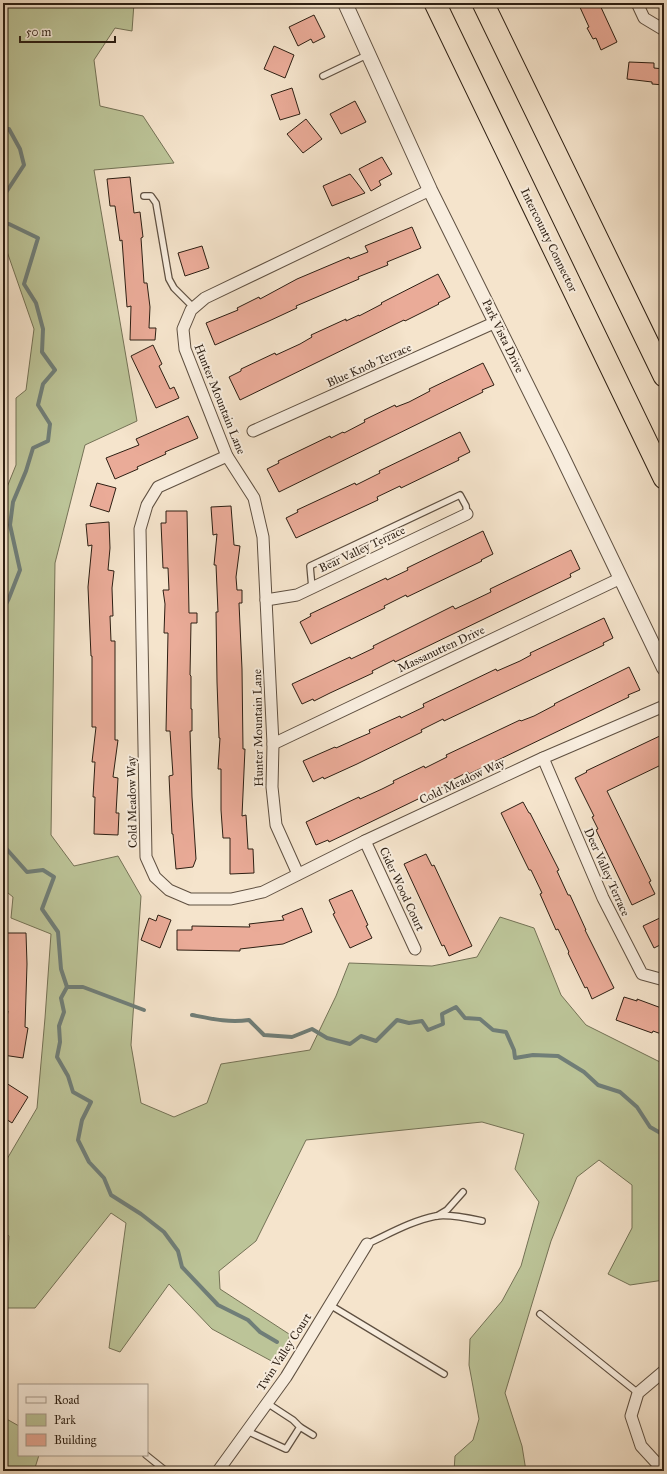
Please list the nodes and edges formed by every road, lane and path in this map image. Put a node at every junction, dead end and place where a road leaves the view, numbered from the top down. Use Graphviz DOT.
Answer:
graph roads {
  1 [pos="345,3"];
  2 [pos="435,3"];
  3 [pos="483,3"];
  4 [pos="637,3"];
  5 [pos="664,30"];
  6 [pos="369,54"];
  7 [pos="323,76"];
  8 [pos="430,190"];
  9 [pos="144,196"];
  10 [pos="193,307"];
  11 [pos="496,322"];
  12 [pos="664,376"];
  13 [pos="253,431"];
  14 [pos="227,456"];
  15 [pos="664,478"];
  16 [pos="467,514"];
  17 [pos="380,534"];
  18 [pos="388,551"];
  19 [pos="621,578"];
  20 [pos="312,588"];
  21 [pos="266,600"];
  22 [pos="664,668"];
  23 [pos="664,706"];
  24 [pos="273,744"];
  25 [pos="543,758"];
  26 [pos="365,840"];
  27 [pos="298,874"];
  28 [pos="415,949"];
  29 [pos="664,972"];
  30 [pos="659,978"];
  31 [pos="463,1192"];
  32 [pos="437,1216"];
  33 [pos="482,1221"];
  34 [pos="367,1244"];
  35 [pos="330,1305"];
  36 [pos="540,1314"];
  37 [pos="664,1371"];
  38 [pos="444,1374"];
  39 [pos="638,1393"];
  40 [pos="267,1403"];
  41 [pos="300,1427"];
  42 [pos="247,1431"];
  43 [pos="314,1435"];
  44 [pos="147,1456"];
  45 [pos="166,1471"];
  46 [pos="218,1471"];
  47 [pos="664,1471"];
  1 -- 6 [label="street, Park Vista Drive"];
  2 -- 15 [label="highway, Intercounty Connector"];
  3 -- 12 [label="highway"];
  4 -- 5 [label="street"];
  6 -- 7 [label="lane"];
  6 -- 8 [label="street, Park Vista Drive"];
  8 -- 10 [label="street"];
  8 -- 11 [label="street, Park Vista Drive"];
  9 -- 10 [label="lane"];
  10 -- 14 [label="street, Hunter Mountain Lane"];
  11 -- 13 [label="street, Blue Knob Terrace"];
  11 -- 19 [label="street, Park Vista Drive"];
  14 -- 21 [label="street, Hunter Mountain Lane"];
  14 -- 27 [label="street, Cold Meadow Way"];
  16 -- 17 [label="lane"];
  16 -- 18 [label="street, Bear Valley Terrace"];
  17 -- 18 [label="lane"];
  17 -- 20 [label="lane"];
  18 -- 20 [label="street, Bear Valley Terrace"];
  19 -- 22 [label="street, Park Vista Drive"];
  19 -- 24 [label="street, Massanutten Drive"];
  20 -- 21 [label="street, Bear Valley Terrace"];
  21 -- 24 [label="street, Hunter Mountain Lane"];
  23 -- 25 [label="street, Cold Meadow Way"];
  24 -- 27 [label="street, Hunter Mountain Lane"];
  25 -- 26 [label="street, Cold Meadow Way"];
  25 -- 30 [label="street, Deer Valley Terrace"];
  26 -- 27 [label="street, Cold Meadow Way"];
  26 -- 28 [label="street, Cider Wood Court"];
  29 -- 30 [label="lane"];
  31 -- 32 [label="lane"];
  32 -- 33 [label="lane"];
  32 -- 34 [label="lane"];
  34 -- 35 [label="street, Twin Valley Court"];
  35 -- 38 [label="lane"];
  35 -- 40 [label="street, Twin Valley Court"];
  36 -- 39 [label="lane"];
  37 -- 39 [label="street"];
  39 -- 47 [label="street"];
  40 -- 41 [label="lane"];
  40 -- 42 [label="street, Twin Valley Court"];
  41 -- 42 [label="lane"];
  41 -- 43 [label="lane"];
  42 -- 46 [label="street, Twin Valley Court"];
  44 -- 45 [label="lane"];
}
